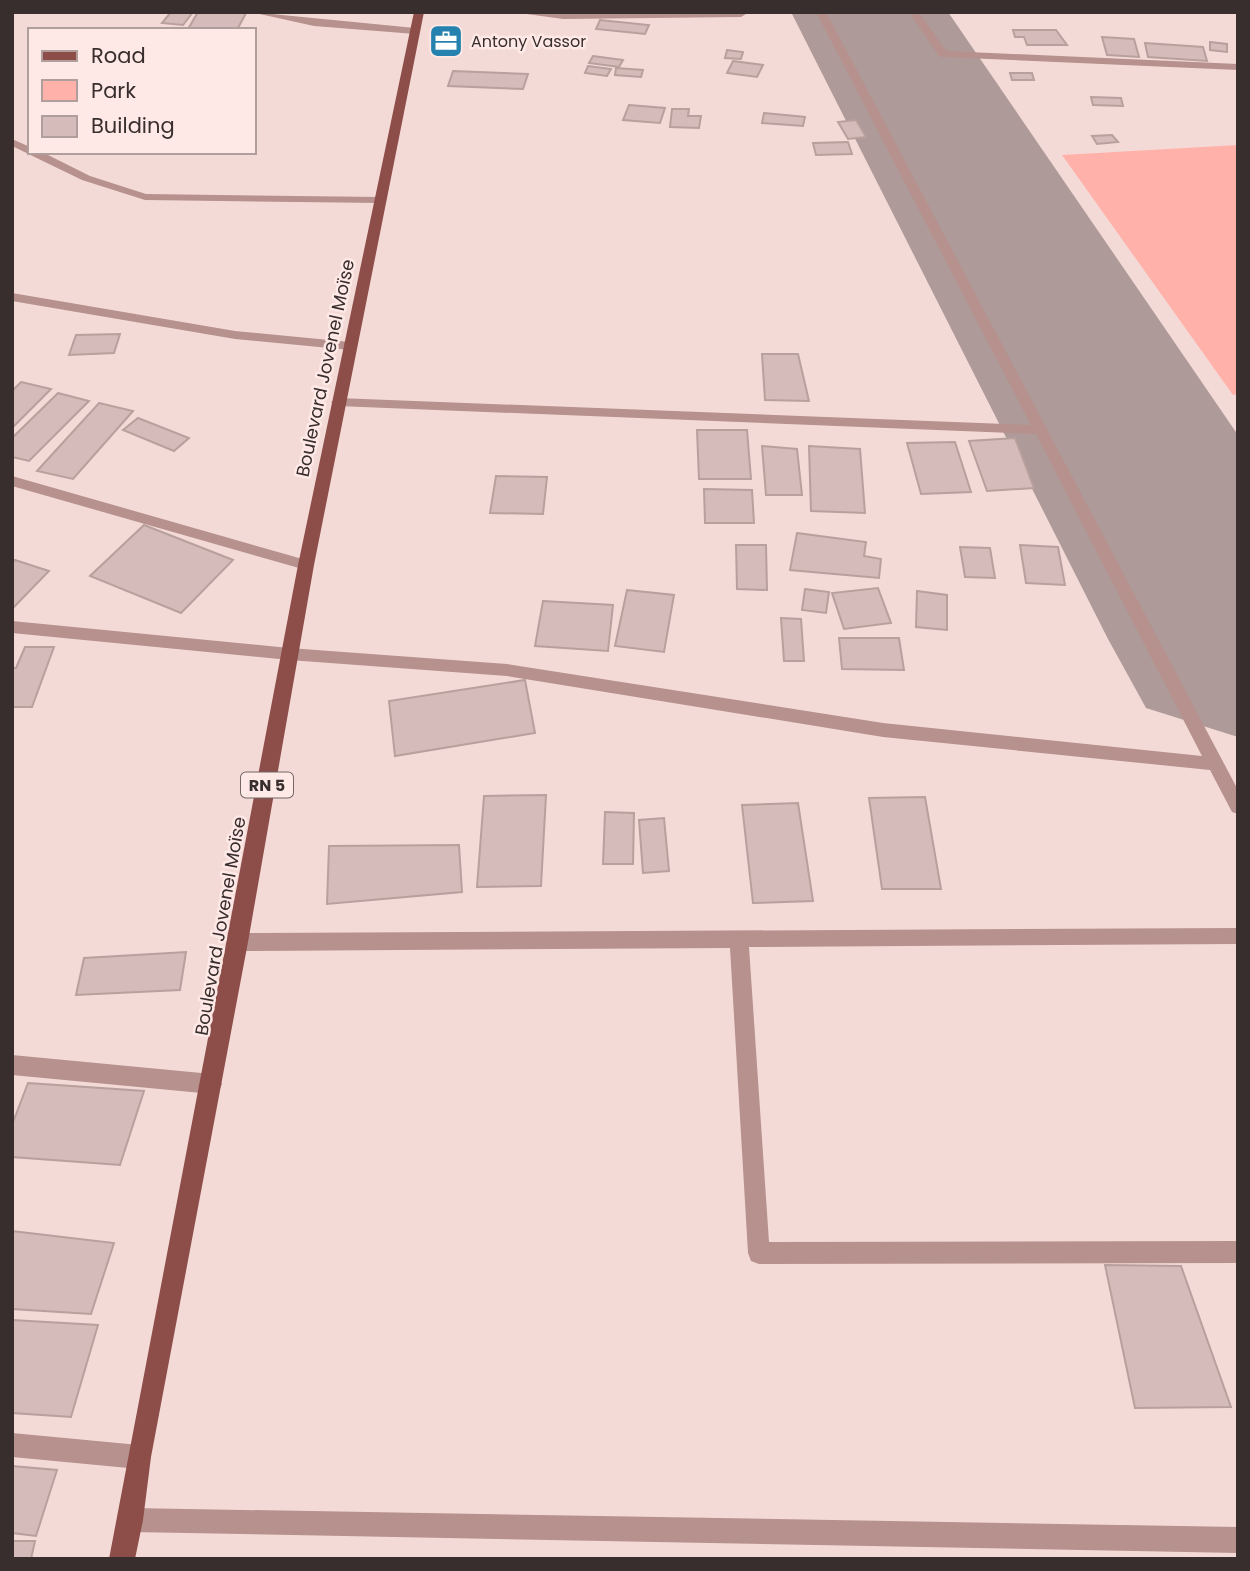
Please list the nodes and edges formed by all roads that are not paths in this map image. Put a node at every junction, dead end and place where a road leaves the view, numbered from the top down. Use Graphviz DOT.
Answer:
graph roads {
  1 [pos="256,12"];
  2 [pos="321,12"];
  3 [pos="419,12"];
  4 [pos="517,12"];
  5 [pos="821,12"];
  6 [pos="914,12"];
  7 [pos="741,14"];
  8 [pos="314,23"];
  9 [pos="415,31"];
  10 [pos="1238,67"];
  11 [pos="12,142"];
  12 [pos="28,150"];
  13 [pos="35,154"];
  14 [pos="381,200"];
  15 [pos="12,297"];
  16 [pos="350,346"];
  17 [pos="338,402"];
  18 [pos="1038,430"];
  19 [pos="12,481"];
  20 [pos="306,565"];
  21 [pos="12,627"];
  22 [pos="289,654"];
  23 [pos="1215,764"];
  24 [pos="1238,807"];
  25 [pos="1238,936"];
  26 [pos="739,937"];
  27 [pos="238,942"];
  28 [pos="12,1065"];
  29 [pos="212,1084"];
  30 [pos="1238,1252"];
  31 [pos="12,1445"];
  32 [pos="139,1457"];
  33 [pos="131,1520"];
  34 [pos="1238,1540"];
  35 [pos="122,1559"];
  1 -- 8 [label="street"];
  2 -- 8 [label="street"];
  3 -- 9 [label="main road, Boulevard Jovenel Moïse / RN 5"];
  4 -- 7 [label="street"];
  5 -- 18 [label="street"];
  6 -- 10 [label="street"];
  8 -- 9 [label="street"];
  9 -- 14 [label="main road, Boulevard Jovenel Moïse / RN 5"];
  11 -- 12 [label="street"];
  13 -- 14 [label="street"];
  14 -- 16 [label="main road, Boulevard Jovenel Moïse / RN 5"];
  15 -- 16 [label="street"];
  16 -- 17 [label="main road, Boulevard Jovenel Moïse / RN 5"];
  17 -- 18 [label="street"];
  17 -- 20 [label="main road, Boulevard Jovenel Moïse / RN 5"];
  18 -- 23 [label="street"];
  19 -- 20 [label="street"];
  20 -- 22 [label="main road, Boulevard Jovenel Moïse / RN 5"];
  21 -- 22 [label="street"];
  22 -- 23 [label="street"];
  22 -- 27 [label="main road, Boulevard Jovenel Moïse / RN 5"];
  23 -- 24 [label="street"];
  25 -- 26 [label="street"];
  26 -- 27 [label="street"];
  26 -- 30 [label="street"];
  27 -- 29 [label="main road, Boulevard Jovenel Moïse / RN 5"];
  28 -- 29 [label="street"];
  29 -- 32 [label="main road, Boulevard Jovenel Moïse / RN 5"];
  31 -- 32 [label="street"];
  32 -- 33 [label="main road, Boulevard Jovenel Moïse / RN 5"];
  33 -- 34 [label="street"];
  33 -- 35 [label="main road, Boulevard Jovenel Moïse / RN 5"];
}
